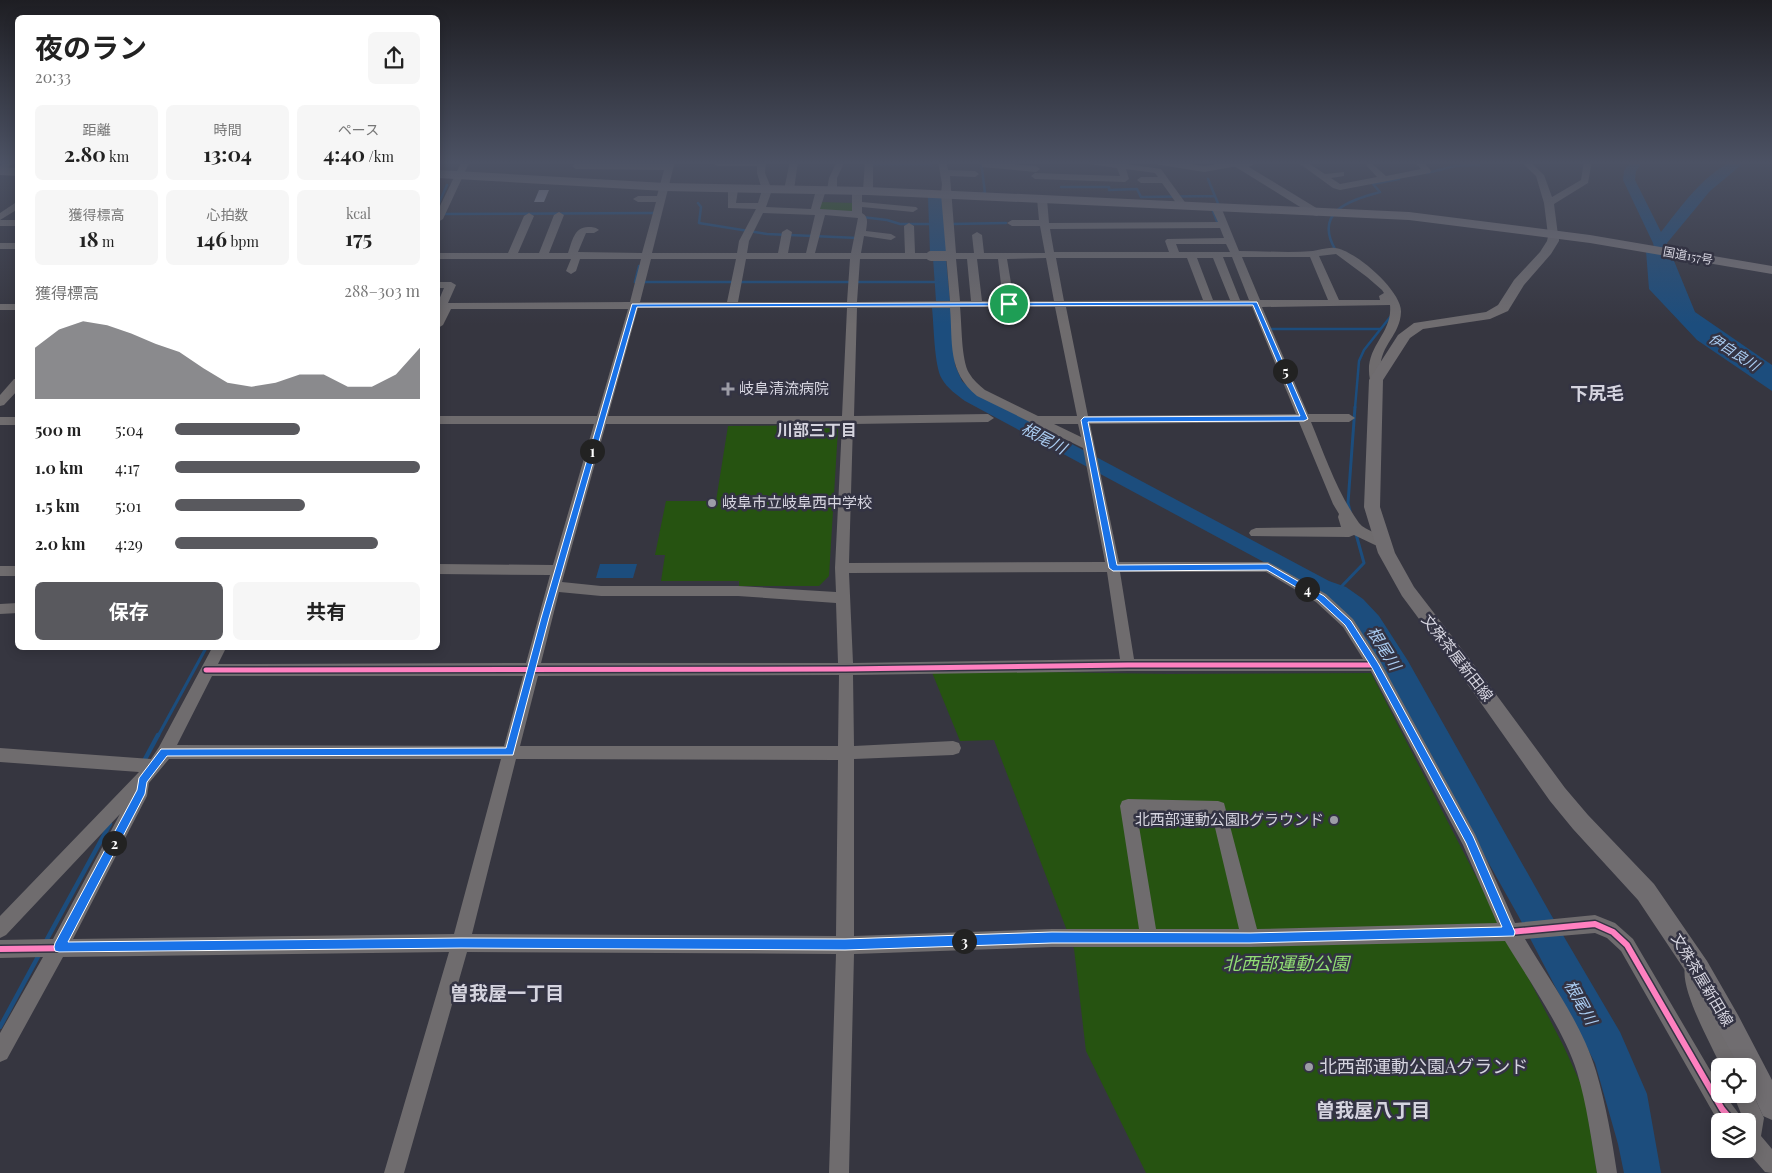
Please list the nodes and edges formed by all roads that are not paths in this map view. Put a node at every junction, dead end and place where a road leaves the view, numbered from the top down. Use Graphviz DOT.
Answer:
graph roads {
  1 [pos="657,216"];
  2 [pos="757,216"];
  3 [pos="817,216"];
  4 [pos="862,216"];
  5 [pos="946,216"];
  6 [pos="1043,216"];
  7 [pos="1220,216"];
  8 [pos="1389,216"];
  9 [pos="1552,216"];
  10 [pos="524,221"];
  11 [pos="0,223"];
  12 [pos="15,223"];
  13 [pos="1012,223"];
  14 [pos="1044,224"];
  15 [pos="909,226"];
  16 [pos="1197,226"];
  17 [pos="1223,226"];
  18 [pos="582,230"];
  19 [pos="594,230"];
  20 [pos="787,232"];
  21 [pos="860,233"];
  22 [pos="977,235"];
  23 [pos="1556,235"];
  24 [pos="891,237"];
  25 [pos="1230,240"];
  26 [pos="1202,241"];
  27 [pos="1175,254"];
  28 [pos="1192,254"];
  29 [pos="1217,254"];
  30 [pos="1235,254"];
  31 [pos="1313,254"];
  32 [pos="512,255"];
  33 [pos="543,255"];
  34 [pos="574,255"];
  35 [pos="976,255"];
  36 [pos="1002,255"];
  37 [pos="1050,255"];
  38 [pos="440,256"];
  39 [pos="647,256"];
  40 [pos="741,256"];
  41 [pos="783,256"];
  42 [pos="810,256"];
  43 [pos="856,256"];
  44 [pos="910,256"];
  45 [pos="1772,270"];
  46 [pos="571,271"];
  47 [pos="440,285"];
  48 [pos="1391,294"];
  49 [pos="1209,303"];
  50 [pos="1236,303"];
  51 [pos="1255,303"];
  52 [pos="1335,303"];
  53 [pos="1009,304"];
  54 [pos="1061,304"];
  55 [pos="634,305"];
  56 [pos="732,305"];
  57 [pos="852,305"];
  58 [pos="953,305"];
  59 [pos="977,305"];
  60 [pos="442,306"];
  61 [pos="0,307"];
  62 [pos="15,307"];
  63 [pos="1376,380"];
  64 [pos="15,385"];
  65 [pos="0,402"];
  66 [pos="988,418"];
  67 [pos="1349,418"];
  68 [pos="1304,419"];
  69 [pos="440,420"];
  70 [pos="600,420"];
  71 [pos="848,420"];
  72 [pos="1035,420"];
  73 [pos="1084,420"];
  74 [pos="0,421"];
  75 [pos="15,421"];
  76 [pos="1089,448"];
  77 [pos="1339,504"];
  78 [pos="1256,533"];
  79 [pos="1380,542"];
  80 [pos="440,568"];
  81 [pos="842,568"];
  82 [pos="1113,568"];
  83 [pos="560,570"];
  84 [pos="0,571"];
  85 [pos="15,571"];
  86 [pos="555,586"];
  87 [pos="844,598"];
  88 [pos="15,608"];
  89 [pos="0,609"];
  90 [pos="218,650"];
  91 [pos="1128,665"];
  92 [pos="1375,666"];
  93 [pos="846,669"];
  94 [pos="206,670"];
  95 [pos="531,670"];
  96 [pos="953,748"];
  97 [pos="165,752"];
  98 [pos="510,752"];
  99 [pos="844,753"];
  100 [pos="0,755"];
  101 [pos="155,766"];
  102 [pos="142,781"];
  103 [pos="0,929"];
  104 [pos="1510,932"];
  105 [pos="1149,938"];
  106 [pos="1250,938"];
  107 [pos="461,943"];
  108 [pos="845,945"];
  109 [pos="59,947"];
  110 [pos="0,949"];
  111 [pos="1691,959"];
  112 [pos="0,1052"];
  113 [pos="1727,1058"];
  114 [pos="1772,1107"];
  115 [pos="1725,1113"];
  116 [pos="1756,1146"];
  117 [pos="1772,1164"];
  118 [pos="394,1173"];
  119 [pos="839,1173"];
  120 [pos="1607,1173"];
  1 -- 39 [label="street"];
  2 -- 40 [label="street"];
  3 -- 42 [label="street"];
  4 -- 21 [label="street"];
  5 -- 58 [label="street"];
  6 -- 14 [label="street"];
  7 -- 17 [label="street"];
  8 -- 23 [label="highway, 国道157号"];
  9 -- 23 [label="street"];
  10 -- 32 [label="street"];
  11 -- 12 [label="street"];
  13 -- 14 [label="street"];
  14 -- 16 [label="street"];
  14 -- 37 [label="street"];
  15 -- 44 [label="street"];
  16 -- 17 [label="street"];
  16 -- 26 [label="street"];
  17 -- 25 [label="street"];
  18 -- 19 [label="street"];
  18 -- 33 [label="street"];
  18 -- 34 [label="street"];
  20 -- 41 [label="street"];
  21 -- 24 [label="street"];
  21 -- 43 [label="street"];
  22 -- 35 [label="street"];
  23 -- 45 [label="highway, 国道157号"];
  23 -- 63 [label="main road, 文殊茶屋新田線"];
  25 -- 26 [label="street"];
  25 -- 30 [label="street"];
  26 -- 27 [label="street"];
  27 -- 28 [label="street"];
  27 -- 37 [label="street"];
  28 -- 29 [label="street"];
  28 -- 49 [label="street"];
  29 -- 30 [label="street"];
  29 -- 50 [label="street"];
  30 -- 31 [label="street"];
  30 -- 51 [label="street"];
  31 -- 48 [label="street"];
  31 -- 52 [label="street"];
  32 -- 33 [label="street"];
  32 -- 38 [label="street"];
  33 -- 34 [label="street"];
  34 -- 39 [label="street"];
  34 -- 46 [label="street"];
  35 -- 36 [label="street"];
  35 -- 44 [label="street, bridge"];
  35 -- 59 [label="street"];
  36 -- 37 [label="street"];
  36 -- 53 [label="street"];
  37 -- 54 [label="street"];
  39 -- 40 [label="street"];
  39 -- 55 [label="street"];
  40 -- 41 [label="street"];
  40 -- 56 [label="street"];
  41 -- 42 [label="street"];
  42 -- 43 [label="street"];
  43 -- 44 [label="street"];
  43 -- 57 [label="street"];
  47 -- 60 [label="street"];
  48 -- 52 [label="street"];
  48 -- 63 [label="street"];
  49 -- 50 [label="street"];
  49 -- 54 [label="street"];
  50 -- 51 [label="street"];
  51 -- 52 [label="street"];
  51 -- 68 [label="street"];
  53 -- 54 [label="street"];
  53 -- 59 [label="street"];
  54 -- 73 [label="street"];
  55 -- 56 [label="street"];
  55 -- 60 [label="street"];
  55 -- 70 [label="street"];
  56 -- 57 [label="street"];
  57 -- 58 [label="street"];
  57 -- 71 [label="street"];
  58 -- 59 [label="street"];
  58 -- 72 [label="street"];
  61 -- 62 [label="street"];
  63 -- 79 [label="main road, 文殊茶屋新田線"];
  64 -- 65 [label="street"];
  66 -- 71 [label="street"];
  67 -- 68 [label="street"];
  68 -- 73 [label="street"];
  68 -- 77 [label="street"];
  69 -- 70 [label="street"];
  70 -- 71 [label="street"];
  70 -- 83 [label="street"];
  71 -- 81 [label="street"];
  72 -- 73 [label="street"];
  72 -- 76 [label="street"];
  73 -- 76 [label="street"];
  74 -- 75 [label="street"];
  76 -- 82 [label="street"];
  77 -- 78 [label="street"];
  77 -- 79 [label="street"];
  79 -- 111 [label="main road, 文殊茶屋新田線"];
  80 -- 83 [label="street"];
  81 -- 82 [label="street"];
  81 -- 87 [label="street"];
  82 -- 91 [label="street"];
  82 -- 92 [label="street"];
  83 -- 86 [label="street"];
  84 -- 85 [label="street"];
  86 -- 87 [label="street"];
  86 -- 95 [label="street"];
  87 -- 93 [label="street"];
  88 -- 89 [label="street"];
  90 -- 94 [label="street"];
  91 -- 92 [label="street"];
  91 -- 93 [label="street"];
  92 -- 104 [label="street"];
  93 -- 95 [label="street"];
  93 -- 99 [label="street"];
  94 -- 95 [label="street"];
  94 -- 97 [label="street"];
  95 -- 98 [label="street"];
  96 -- 99 [label="street"];
  97 -- 98 [label="street"];
  97 -- 101 [label="street"];
  98 -- 99 [label="street"];
  98 -- 107 [label="street"];
  99 -- 108 [label="street"];
  100 -- 101 [label="street"];
  101 -- 102 [label="street"];
  102 -- 103 [label="street"];
  102 -- 109 [label="street"];
  104 -- 106 [label="street"];
  104 -- 115 [label="street"];
  104 -- 120 [label="street"];
  105 -- 106 [label="street"];
  105 -- 106 [label="street"];
  105 -- 108 [label="street"];
  107 -- 108 [label="street"];
  107 -- 109 [label="street"];
  107 -- 118 [label="street"];
  108 -- 119 [label="street"];
  109 -- 110 [label="street"];
  109 -- 112 [label="street"];
  111 -- 113 [label="street"];
  111 -- 114 [label="main road, 文殊茶屋新田線"];
  116 -- 117 [label="street"];
}
